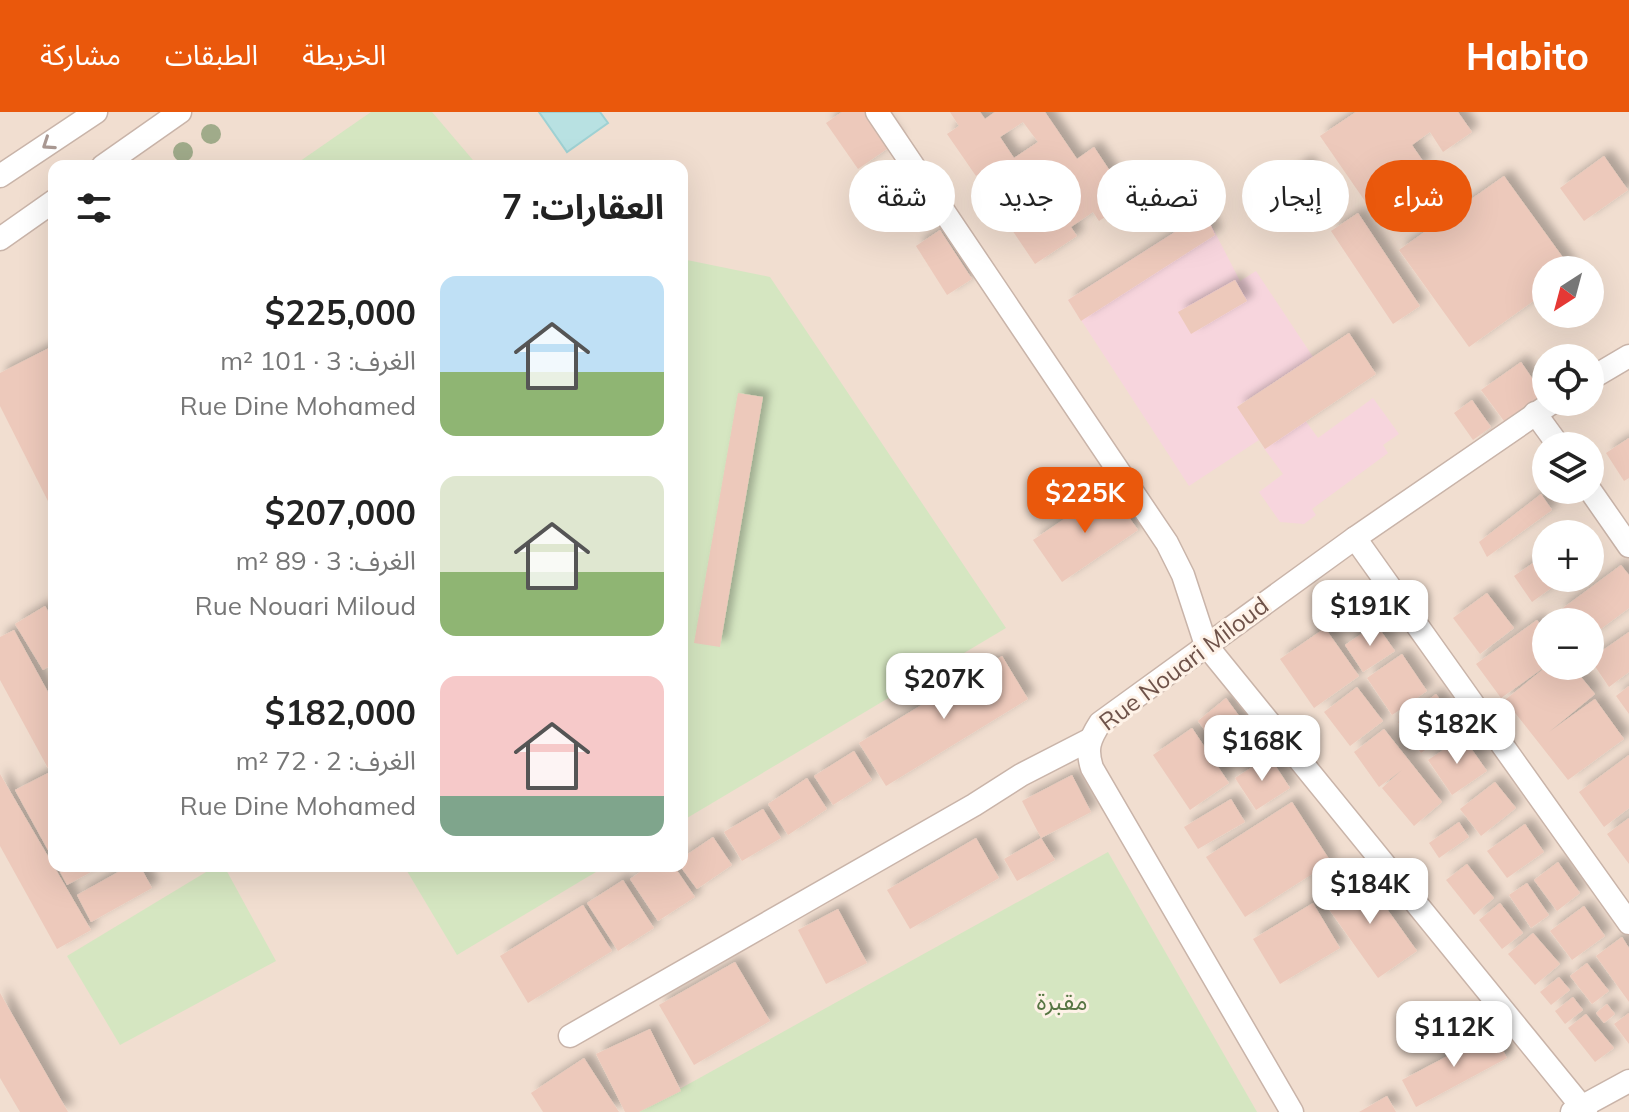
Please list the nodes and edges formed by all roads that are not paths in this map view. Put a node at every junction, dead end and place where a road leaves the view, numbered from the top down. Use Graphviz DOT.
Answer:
graph roads {
  1 [pos="96,112"];
  2 [pos="877,112"];
  3 [pos="166,116"];
  4 [pos="111,160"];
  5 [pos="0,176"];
  6 [pos="48,205"];
  7 [pos="0,239"];
  8 [pos="1629,356"];
  9 [pos="1604,371"];
  10 [pos="1532,415"];
  11 [pos="1600,504"];
  12 [pos="1355,538"];
  13 [pos="1629,546"];
  14 [pos="1206,645"];
  15 [pos="1089,740"];
  16 [pos="1629,923"];
  17 [pos="570,1036"];
  18 [pos="1629,1081"];
  19 [pos="1580,1110"];
  20 [pos="1292,1112"];
  1 -- 5 [label="street, one-way"];
  2 -- 14 [label="street"];
  3 -- 4 [label="street"];
  6 -- 7 [label="street"];
  8 -- 9 [label="street"];
  10 -- 12 [label="street, Rue Nouari Miloud"];
  11 -- 13 [label="street"];
  12 -- 14 [label="street, Rue Nouari Miloud"];
  12 -- 16 [label="street"];
  14 -- 15 [label="street, Rue Nouari Miloud"];
  14 -- 19 [label="street"];
  15 -- 17 [label="street"];
  15 -- 20 [label="street, Rue Nouari Miloud"];
  18 -- 19 [label="street"];
}
